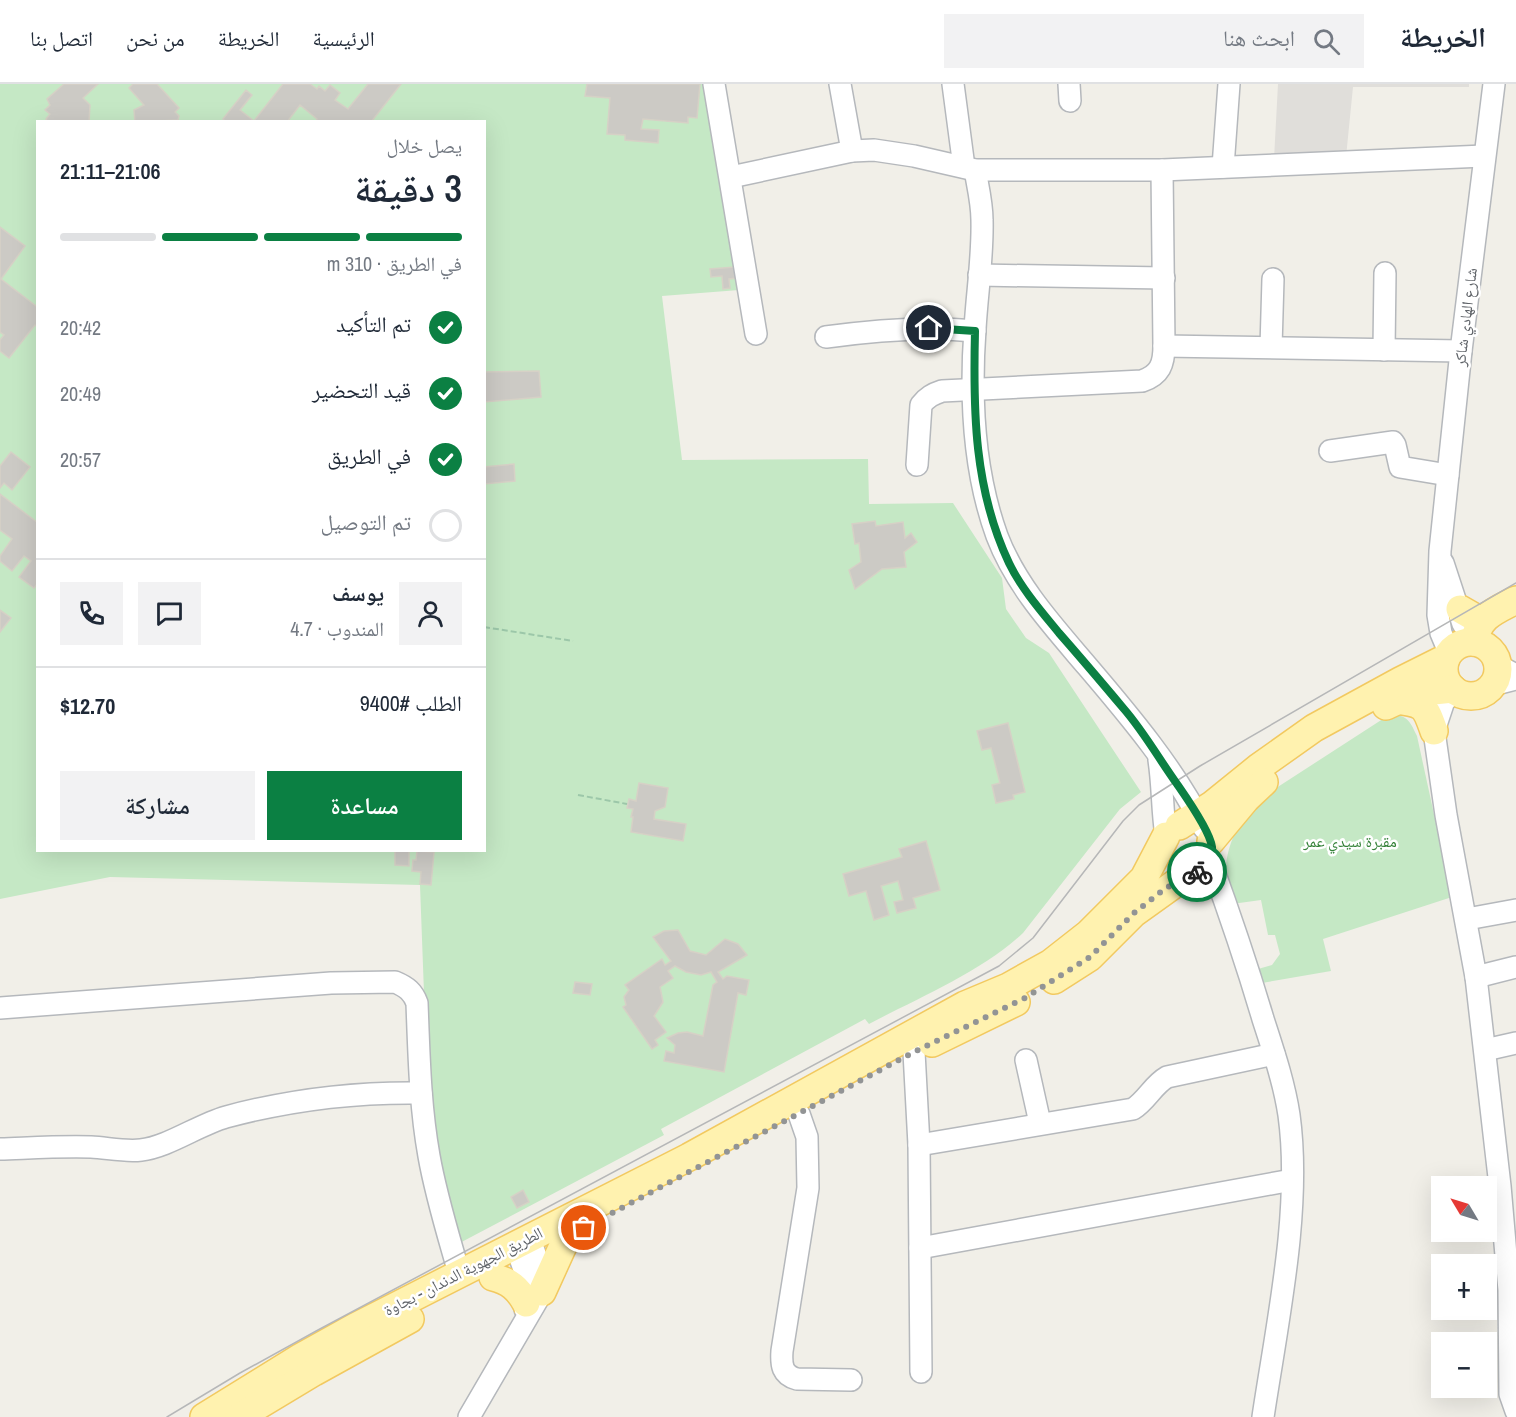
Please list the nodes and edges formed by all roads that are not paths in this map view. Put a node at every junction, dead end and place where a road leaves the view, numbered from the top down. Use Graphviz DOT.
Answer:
graph roads {
  1 [pos="714,84"];
  2 [pos="840,84"];
  3 [pos="953,84"];
  4 [pos="1228,84"];
  5 [pos="1494,84"];
  6 [pos="852,151"];
  7 [pos="1484,156"];
  8 [pos="1223,167"];
  9 [pos="970,168"];
  10 [pos="1162,170"];
  11 [pos="731,177"];
  12 [pos="1385,273"];
  13 [pos="979,275"];
  14 [pos="1164,278"];
  15 [pos="1273,279"];
  16 [pos="975,331"];
  17 [pos="756,334"];
  18 [pos="826,337"];
  19 [pos="1164,346"];
  20 [pos="1271,347"];
  21 [pos="1384,350"];
  22 [pos="1461,351"];
  23 [pos="973,391"];
  24 [pos="1330,451"];
  25 [pos="917,465"];
  26 [pos="1448,476"];
  27 [pos="1440,551"];
  28 [pos="1514,601"];
  29 [pos="1481,653"];
  30 [pos="1455,690"];
  31 [pos="1396,700"];
  32 [pos="1434,731"];
  33 [pos="1159,757"];
  34 [pos="1196,849"];
  35 [pos="1516,910"];
  36 [pos="1467,919"];
  37 [pos="1516,967"];
  38 [pos="1476,977"];
  39 [pos="0,1008"];
  40 [pos="1516,1043"];
  41 [pos="912,1044"];
  42 [pos="1485,1050"];
  43 [pos="1274,1054"];
  44 [pos="1026,1060"];
  45 [pos="421,1093"];
  46 [pos="799,1114"];
  47 [pos="1040,1123"];
  48 [pos="919,1145"];
  49 [pos="0,1149"];
  50 [pos="1292,1180"];
  51 [pos="1508,1185"];
  52 [pos="567,1238"];
  53 [pos="920,1248"];
  54 [pos="525,1249"];
  55 [pos="459,1273"];
  56 [pos="493,1276"];
  57 [pos="530,1306"];
  58 [pos="921,1372"];
  59 [pos="851,1380"];
  60 [pos="1516,1411"];
  61 [pos="204,1417"];
  62 [pos="239,1417"];
  63 [pos="469,1417"];
  64 [pos="1263,1417"];
  1 -- 11 [label="street"];
  2 -- 6 [label="street"];
  3 -- 9 [label="street"];
  4 -- 8 [label="street"];
  5 -- 7 [label="street, شارع الهادي شاكر"];
  6 -- 9 [label="street"];
  6 -- 11 [label="street"];
  7 -- 8 [label="street"];
  7 -- 22 [label="street, شارع الهادي شاكر"];
  8 -- 10 [label="street"];
  9 -- 10 [label="street"];
  9 -- 13 [label="street"];
  10 -- 14 [label="street"];
  11 -- 17 [label="street"];
  12 -- 21 [label="street"];
  13 -- 14 [label="street"];
  13 -- 16 [label="street"];
  14 -- 19 [label="street"];
  15 -- 20 [label="street"];
  16 -- 18 [label="street"];
  16 -- 23 [label="street"];
  19 -- 20 [label="street"];
  19 -- 23 [label="street"];
  20 -- 21 [label="street"];
  21 -- 22 [label="street"];
  22 -- 26 [label="street, شارع الهادي شاكر"];
  23 -- 25 [label="street"];
  23 -- 33 [label="street"];
  24 -- 26 [label="street"];
  26 -- 27 [label="street, شارع الهادي شاكر"];
  27 -- 29 [label="street, شارع الهادي شاكر"];
  27 -- 29 [label="street, شارع الهادي شاكر"];
  28 -- 29 [label="main road"];
  28 -- 29 [label="main road"];
  29 -- 30 [label="main road"];
  29 -- 30 [label="main road, الطريق الجهوية الدندان - بجاوة"];
  29 -- 34 [label="main road, الطريق الجهوية الدندان - بجاوة"];
  30 -- 31 [label="main road, الطريق الجهوية الدندان - بجاوة"];
  30 -- 32 [label="street"];
  31 -- 32 [label="main road"];
  31 -- 34 [label="main road, الطريق الجهوية الدندان - بجاوة"];
  32 -- 36 [label="street"];
  33 -- 34 [label="street"];
  33 -- 34 [label="street"];
  34 -- 41 [label="main road, الطريق الجهوية الدندان - بجاوة"];
  34 -- 41 [label="main road, الطريق الجهوية الدندان - بجاوة"];
  34 -- 43 [label="street"];
  35 -- 36 [label="street"];
  36 -- 38 [label="street"];
  37 -- 38 [label="street"];
  38 -- 42 [label="street"];
  39 -- 45 [label="street"];
  40 -- 42 [label="street"];
  41 -- 46 [label="main road, الطريق الجهوية الدندان - بجاوة"];
  41 -- 48 [label="street"];
  41 -- 54 [label="main road, الطريق الجهوية الدندان - بجاوة"];
  42 -- 51 [label="street"];
  43 -- 47 [label="street"];
  43 -- 50 [label="street"];
  44 -- 47 [label="street"];
  45 -- 49 [label="street"];
  45 -- 55 [label="street"];
  46 -- 52 [label="main road, الطريق الجهوية الدندان - بجاوة"];
  46 -- 59 [label="street"];
  47 -- 48 [label="street"];
  48 -- 53 [label="street"];
  50 -- 53 [label="street"];
  50 -- 64 [label="street"];
  51 -- 60 [label="street"];
  52 -- 54 [label="main road, الطريق الجهوية الدندان - بجاوة"];
  52 -- 57 [label="main road"];
  53 -- 58 [label="street"];
  54 -- 55 [label="main road, الطريق الجهوية الدندان - بجاوة"];
  54 -- 56 [label="main road, الطريق الجهوية الدندان - بجاوة"];
  54 -- 57 [label="street"];
  55 -- 61 [label="main road, الطريق الجهوية الدندان - بجاوة"];
  56 -- 57 [label="main road"];
  56 -- 62 [label="main road, الطريق الجهوية الدندان - بجاوة"];
  57 -- 63 [label="street"];
}
